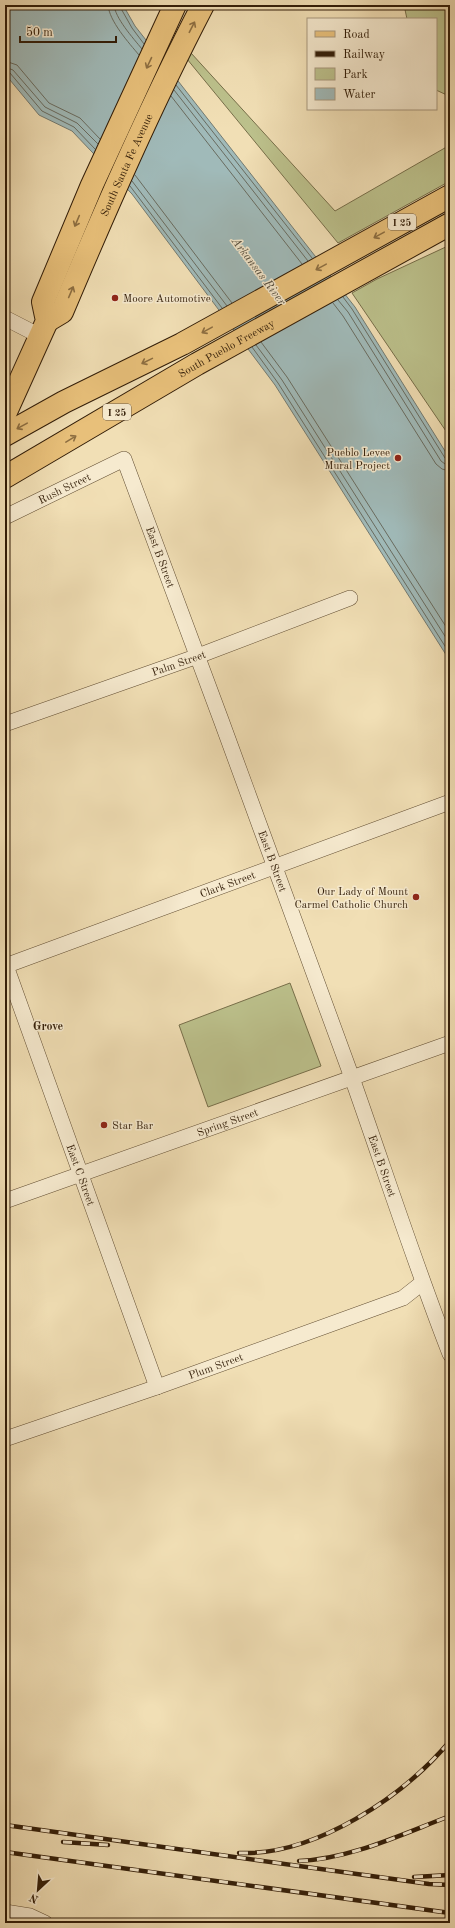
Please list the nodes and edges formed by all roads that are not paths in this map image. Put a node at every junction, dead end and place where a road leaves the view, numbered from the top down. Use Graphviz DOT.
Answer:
graph roads {
  1 [pos="175,5"];
  2 [pos="203,5"];
  3 [pos="450,196"];
  4 [pos="450,224"];
  5 [pos="450,237"];
  6 [pos="418,241"];
  7 [pos="5,318"];
  8 [pos="44,328"];
  9 [pos="5,414"];
  10 [pos="5,435"];
  11 [pos="124,459"];
  12 [pos="5,477"];
  13 [pos="5,517"];
  14 [pos="350,598"];
  15 [pos="198,656"];
  16 [pos="5,724"];
  17 [pos="450,802"];
  18 [pos="274,868"];
  19 [pos="5,965"];
  20 [pos="450,1043"];
  21 [pos="352,1077"];
  22 [pos="81,1174"];
  23 [pos="5,1201"];
  24 [pos="422,1283"];
  25 [pos="450,1354"];
  26 [pos="157,1387"];
  27 [pos="5,1439"];
  28 [pos="5,1912"];
  29 [pos="45,1923"];
  1 -- 8 [label="main road, South Santa Fe Avenue, one-way"];
  8 -- 2 [label="main road, South Santa Fe Avenue, one-way"];
  3 -- 10 [label="main road, I 25, one-way"];
  4 -- 6 [label="main road, South Pueblo Freeway / I 25"];
  5 -- 6 [label="main road"];
  12 -- 6 [label="main road, South Pueblo Freeway / I 25, one-way"];
  7 -- 8 [label="street"];
  8 -- 9 [label="main road"];
  11 -- 13 [label="street, Rush Street"];
  11 -- 15 [label="street, East B Street"];
  14 -- 15 [label="street, Palm Street"];
  15 -- 16 [label="street, Palm Street"];
  15 -- 18 [label="street, East B Street"];
  17 -- 18 [label="street, Clark Street"];
  18 -- 19 [label="street, Clark Street"];
  18 -- 21 [label="street, East B Street"];
  19 -- 22 [label="street, East C Street"];
  20 -- 21 [label="street, Spring Street"];
  21 -- 22 [label="street, Spring Street"];
  21 -- 24 [label="street, East B Street"];
  22 -- 23 [label="street, Spring Street"];
  22 -- 26 [label="street, East C Street"];
  24 -- 25 [label="street, East B Street"];
  24 -- 26 [label="street, Plum Street"];
  26 -- 27 [label="street, Plum Street"];
  28 -- 29 [label="street"];
}
